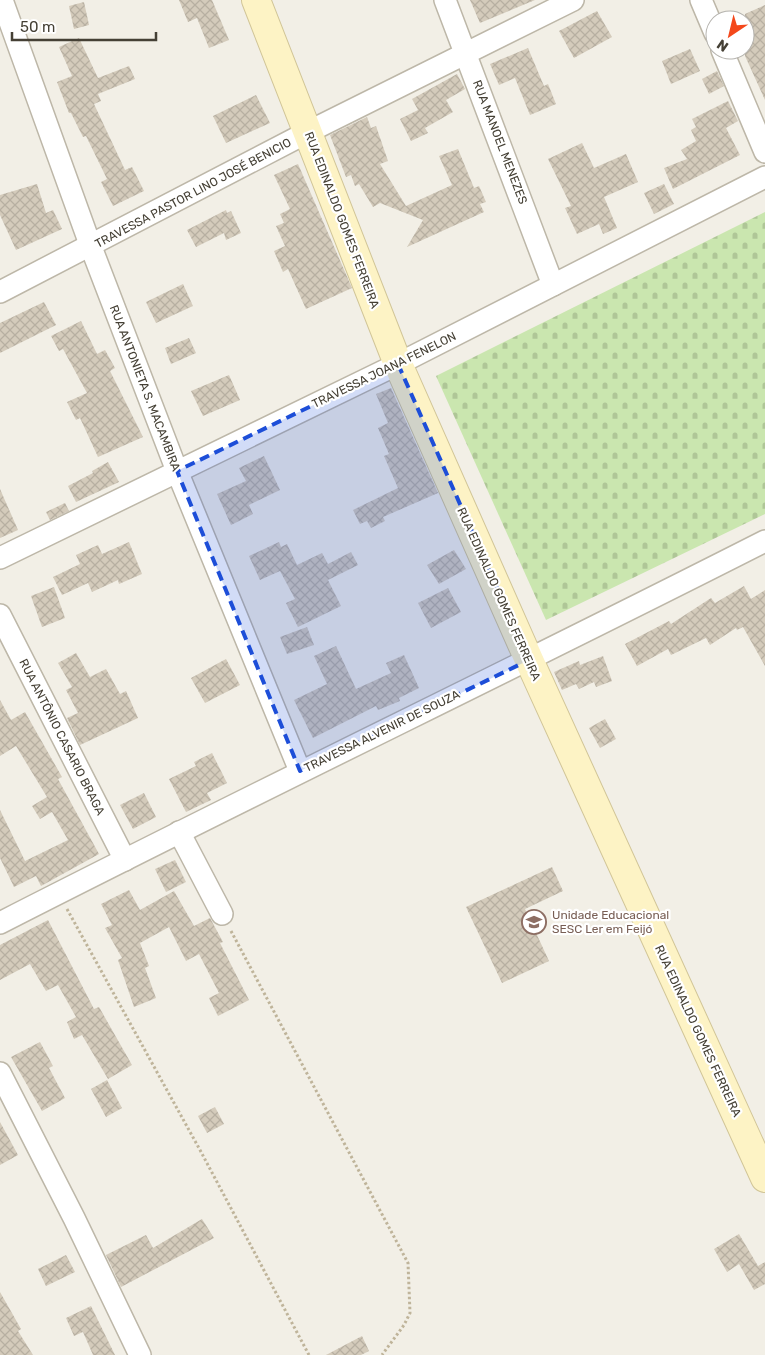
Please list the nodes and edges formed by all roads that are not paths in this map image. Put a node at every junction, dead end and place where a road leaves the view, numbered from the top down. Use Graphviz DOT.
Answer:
graph roads {
  1 [pos="256,0"];
  2 [pos="445,0"];
  3 [pos="573,0"];
  4 [pos="6,4"];
  5 [pos="466,52"];
  6 [pos="726,60"];
  7 [pos="308,132"];
  8 [pos="765,152"];
  9 [pos="765,177"];
  10 [pos="91,246"];
  11 [pos="553,284"];
  12 [pos="0,292"];
  13 [pos="398,364"];
  14 [pos="177,471"];
  15 [pos="765,541"];
  16 [pos="0,558"];
  17 [pos="0,615"];
  18 [pos="529,660"];
  19 [pos="300,771"];
  20 [pos="179,832"];
  21 [pos="125,860"];
  22 [pos="222,914"];
  23 [pos="0,923"];
  24 [pos="0,1073"];
  25 [pos="763,1168"];
  26 [pos="140,1355"];
  1 -- 7 [label="street, RUA EDINALDO GOMES FERREIRA"];
  2 -- 5 [label="street, RUA MANOEL MENEZES"];
  3 -- 5 [label="street, TRAVESSA PASTOR LINO JOSÉ BENICIO"];
  4 -- 10 [label="street, RUA ANTONIETA S. MACAMBIRA"];
  5 -- 7 [label="street, TRAVESSA PASTOR LINO JOSÉ BENICIO"];
  5 -- 11 [label="street, RUA MANOEL MENEZES"];
  6 -- 8 [label="street"];
  7 -- 10 [label="street, TRAVESSA PASTOR LINO JOSÉ BENICIO"];
  7 -- 13 [label="street, RUA EDINALDO GOMES FERREIRA"];
  9 -- 11 [label="street, TRAVESSA JOANA FENELON"];
  10 -- 12 [label="street, TRAVESSA PASTOR LINO JOSÉ BENICIO"];
  10 -- 14 [label="street, RUA ANTONIETA S. MACAMBIRA"];
  11 -- 13 [label="street, TRAVESSA JOANA FENELON"];
  13 -- 14 [label="street, TRAVESSA JOANA FENELON"];
  13 -- 18 [label="street, RUA EDINALDO GOMES FERREIRA"];
  14 -- 16 [label="street, TRAVESSA JOANA FENELON"];
  14 -- 19 [label="street, RUA ANTONIETA S. MACAMBIRA"];
  15 -- 18 [label="street, TRAVESSA ALVENIR DE SOUZA"];
  17 -- 21 [label="street, RUA ANTÔNIO CASARIO BRAGA"];
  18 -- 19 [label="street, TRAVESSA ALVENIR DE SOUZA"];
  18 -- 25 [label="street, RUA EDINALDO GOMES FERREIRA"];
  19 -- 20 [label="street, TRAVESSA ALVENIR DE SOUZA"];
  20 -- 21 [label="street, TRAVESSA ALVENIR DE SOUZA"];
  20 -- 22 [label="street"];
  21 -- 23 [label="street, TRAVESSA ALVENIR DE SOUZA"];
  24 -- 26 [label="street"];
}
